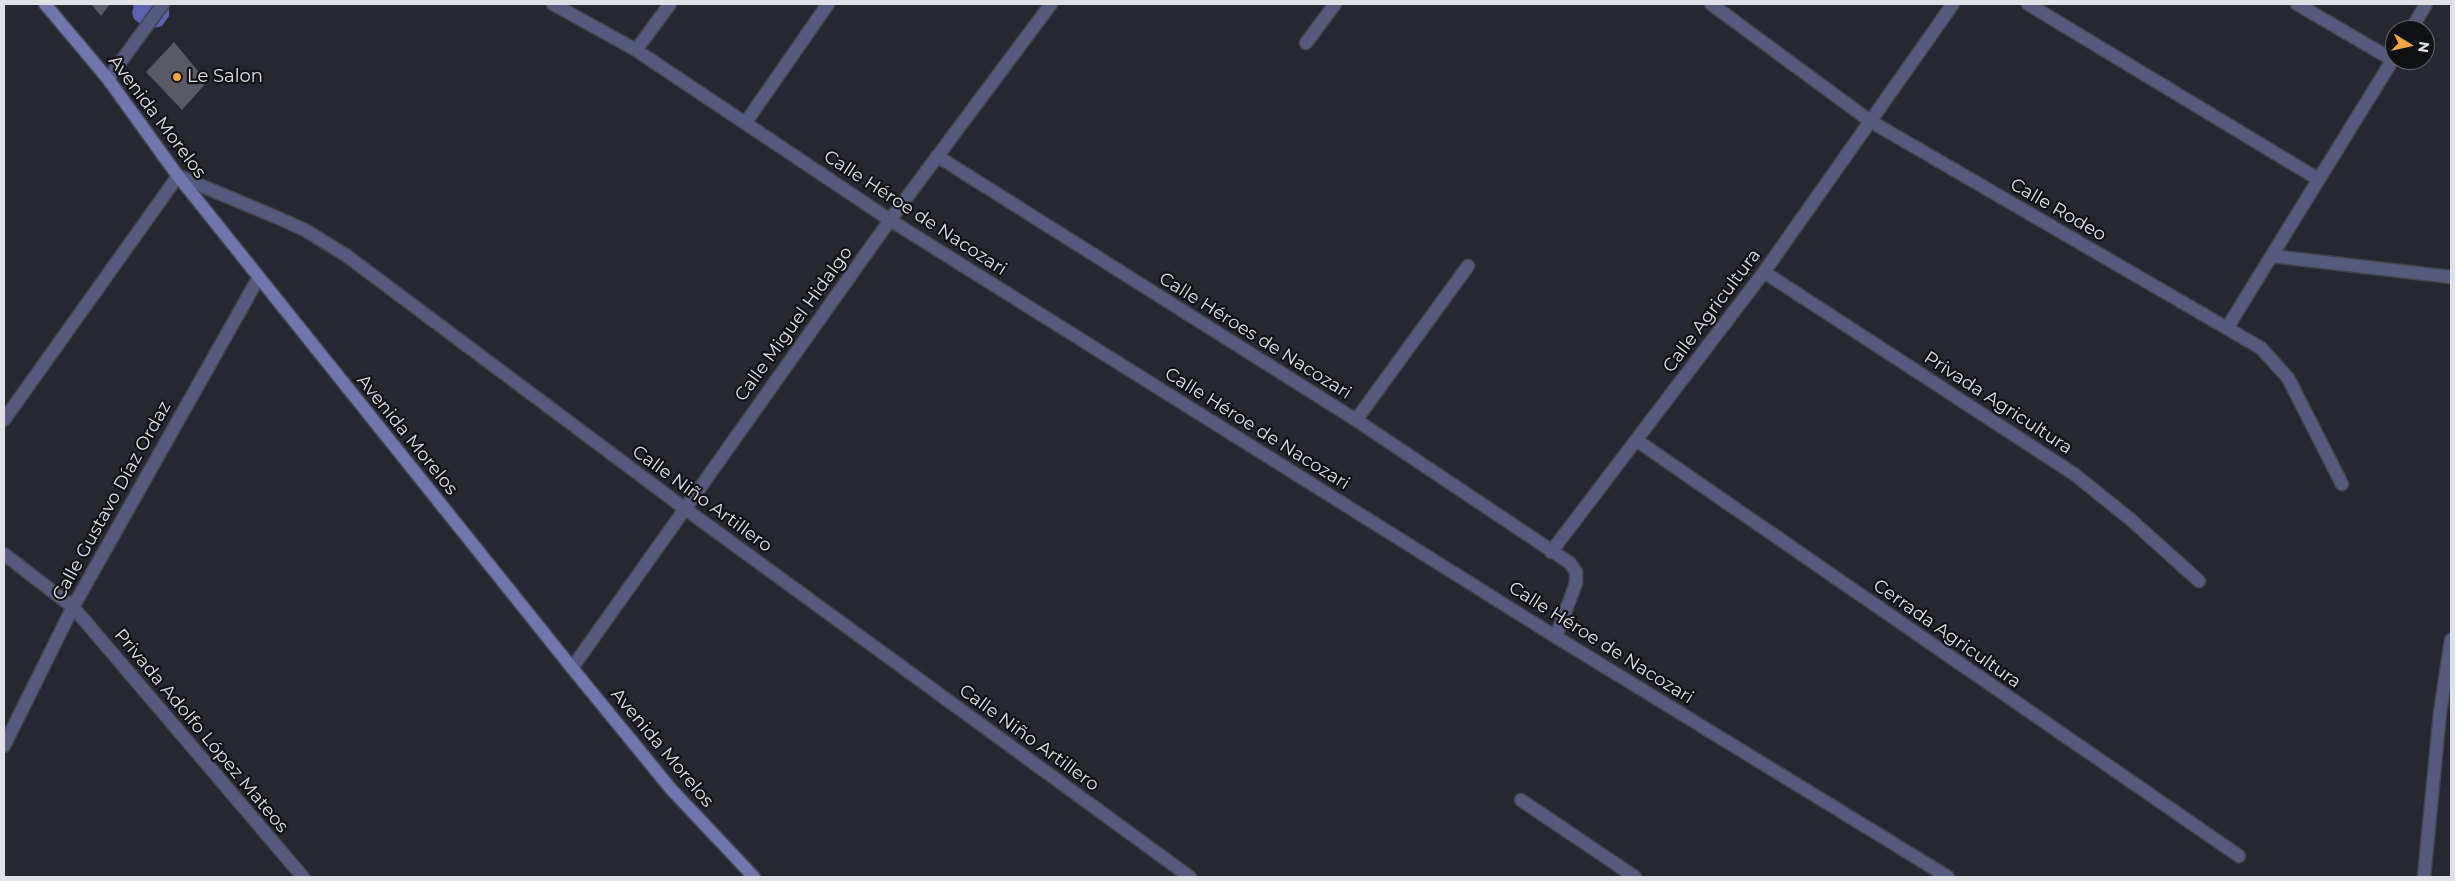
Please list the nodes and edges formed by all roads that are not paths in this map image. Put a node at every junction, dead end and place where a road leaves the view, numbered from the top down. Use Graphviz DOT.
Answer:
graph roads {
  1 [pos="45,4"];
  2 [pos="163,4"];
  3 [pos="553,4"];
  4 [pos="670,4"];
  5 [pos="828,4"];
  6 [pos="1050,4"];
  7 [pos="1336,4"];
  8 [pos="1711,4"];
  9 [pos="1953,4"];
  10 [pos="2028,4"];
  11 [pos="2297,4"];
  12 [pos="2426,4"];
  13 [pos="2417,20"];
  14 [pos="1306,43"];
  15 [pos="636,50"];
  16 [pos="2385,53"];
  17 [pos="2386,70"];
  18 [pos="108,79"];
  19 [pos="1870,121"];
  20 [pos="746,122"];
  21 [pos="937,156"];
  22 [pos="178,176"];
  23 [pos="2318,179"];
  24 [pos="890,220"];
  25 [pos="2272,256"];
  26 [pos="1468,266"];
  27 [pos="1764,272"];
  28 [pos="258,277"];
  29 [pos="2451,277"];
  30 [pos="2227,328"];
  31 [pos="4,420"];
  32 [pos="1356,420"];
  33 [pos="1636,440"];
  34 [pos="2342,484"];
  35 [pos="684,508"];
  36 [pos="1551,552"];
  37 [pos="4,554"];
  38 [pos="2199,580"];
  39 [pos="73,606"];
  40 [pos="1556,637"];
  41 [pos="2451,640"];
  42 [pos="572,668"];
  43 [pos="2446,713"];
  44 [pos="4,746"];
  45 [pos="1521,800"];
  46 [pos="2239,856"];
  47 [pos="303,877"];
  48 [pos="754,877"];
  49 [pos="1190,877"];
  50 [pos="1635,877"];
  51 [pos="1948,877"];
  52 [pos="2424,877"];
  1 -- 18 [label="main road, Avenida Morelos"];
  2 -- 18 [label="street"];
  3 -- 15 [label="street, Calle Héroe de Nacozari"];
  4 -- 15 [label="street"];
  5 -- 20 [label="street"];
  6 -- 21 [label="street, Calle Miguel Hidalgo"];
  7 -- 14 [label="street"];
  8 -- 19 [label="street, Calle Rodeo"];
  9 -- 19 [label="street, Calle Agricultura"];
  10 -- 23 [label="street"];
  11 -- 16 [label="street"];
  12 -- 13 [label="street"];
  15 -- 20 [label="street, Calle Héroe de Nacozari"];
  17 -- 23 [label="street"];
  18 -- 22 [label="main road, Avenida Morelos"];
  19 -- 27 [label="street, Calle Agricultura"];
  19 -- 30 [label="street, Calle Rodeo"];
  20 -- 24 [label="street, Calle Héroe de Nacozari"];
  21 -- 24 [label="street, Calle Miguel Hidalgo"];
  21 -- 32 [label="street, Calle Héroes de Nacozari"];
  22 -- 28 [label="main road, Avenida Morelos"];
  22 -- 31 [label="street"];
  22 -- 35 [label="street, Calle Niño Artillero"];
  23 -- 25 [label="street"];
  24 -- 35 [label="street, Calle Miguel Hidalgo"];
  24 -- 40 [label="street, Calle Héroe de Nacozari"];
  25 -- 29 [label="street"];
  25 -- 30 [label="street"];
  26 -- 32 [label="street"];
  27 -- 33 [label="street, Calle Agricultura"];
  27 -- 38 [label="street, Privada Agricultura"];
  28 -- 39 [label="street, Calle Gustavo Díaz Ordaz"];
  28 -- 42 [label="main road, Avenida Morelos"];
  30 -- 34 [label="street, Calle Rodeo"];
  32 -- 36 [label="street, Calle Héroes de Nacozari"];
  33 -- 36 [label="street, Calle Agricultura"];
  33 -- 46 [label="street, Cerrada Agricultura"];
  35 -- 42 [label="street, Calle Miguel Hidalgo"];
  35 -- 49 [label="street, Calle Niño Artillero"];
  36 -- 40 [label="street"];
  37 -- 39 [label="street, Privada Adolfo López Mateos"];
  39 -- 44 [label="street, Calle Gustavo Díaz Ordaz"];
  39 -- 47 [label="street, Privada Adolfo López Mateos"];
  40 -- 51 [label="street, Calle Héroe de Nacozari"];
  41 -- 43 [label="street"];
  42 -- 48 [label="main road, Avenida Morelos"];
  43 -- 52 [label="street"];
  45 -- 50 [label="street"];
}
